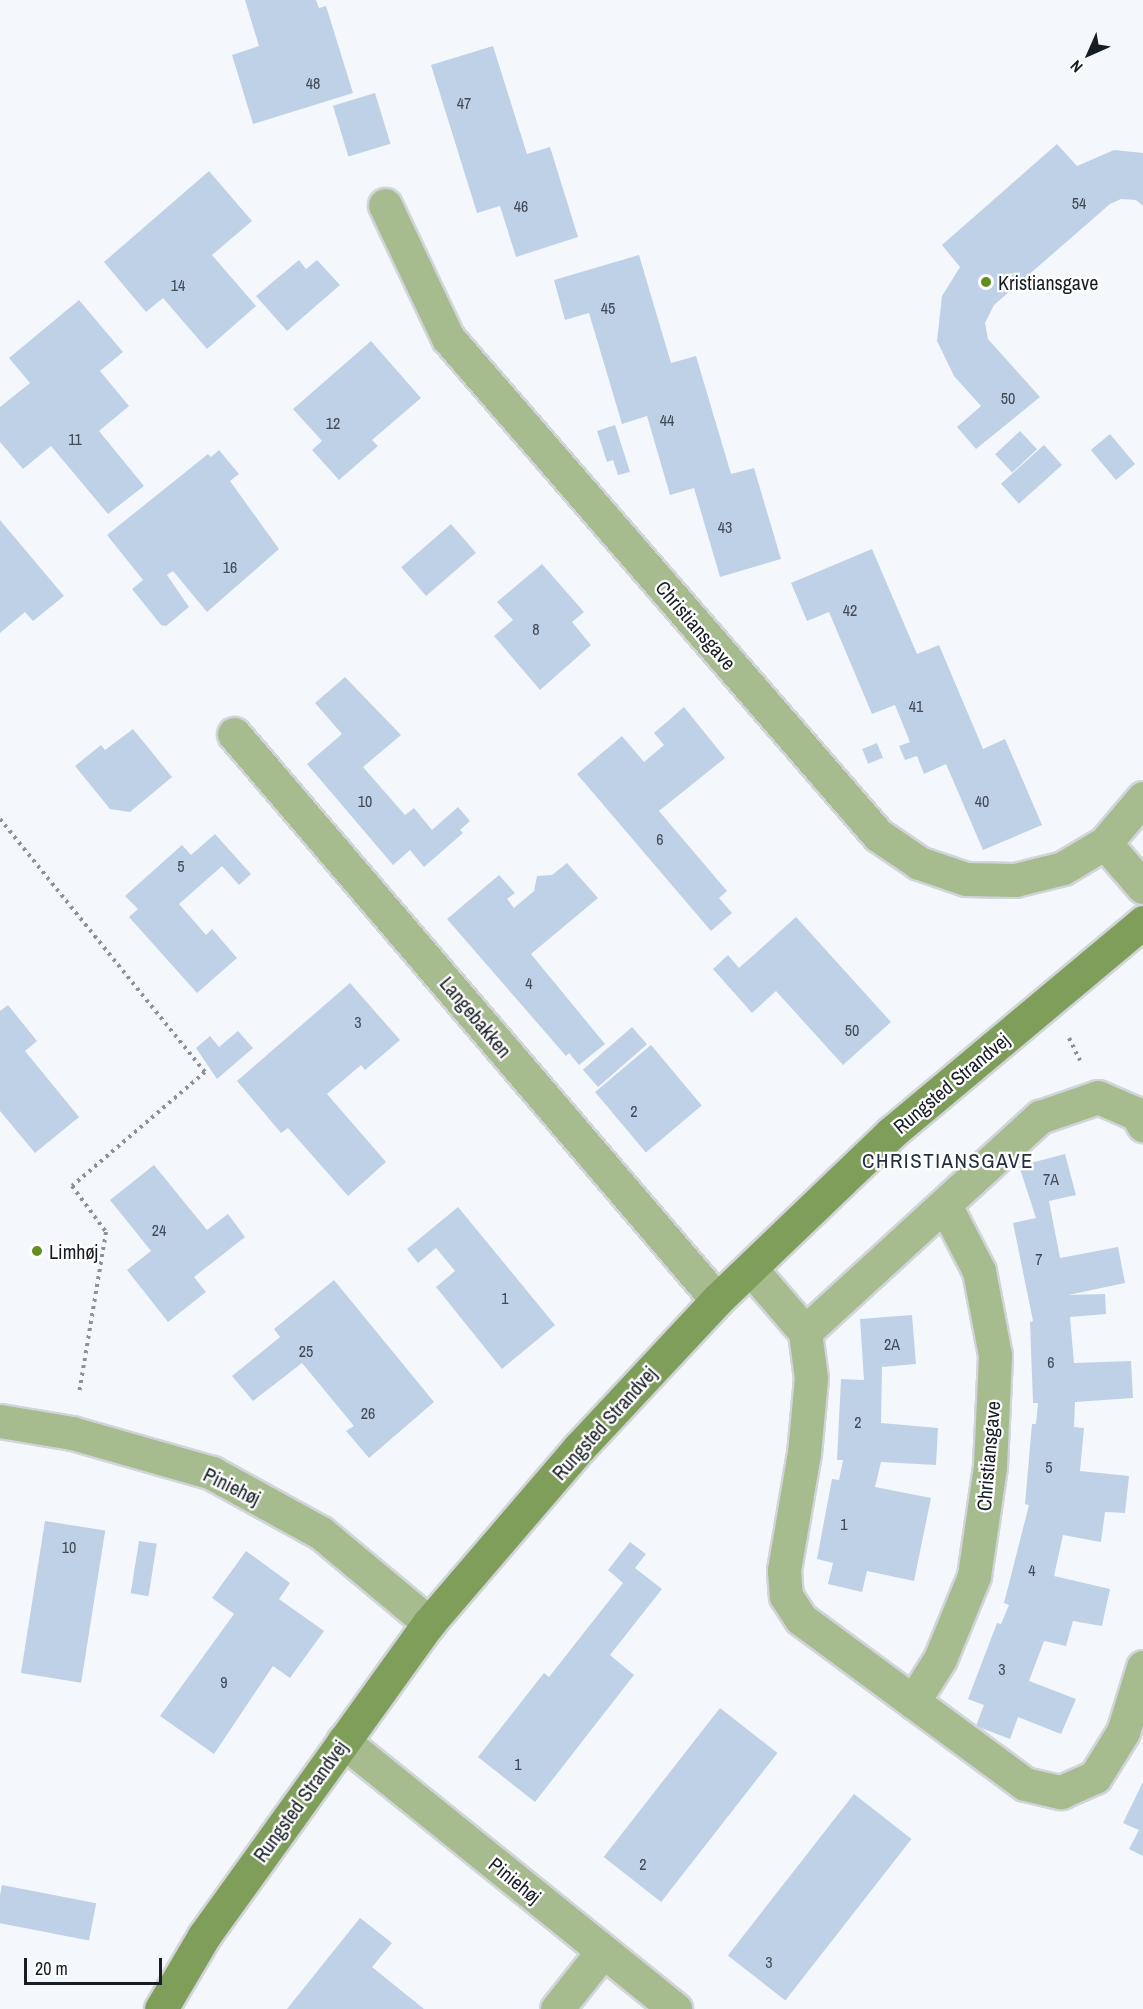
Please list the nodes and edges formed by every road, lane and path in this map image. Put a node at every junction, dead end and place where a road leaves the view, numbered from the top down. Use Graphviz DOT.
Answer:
graph roads {
  1 [pos="385,205"];
  2 [pos="234,734"];
  3 [pos="1143,798"];
  4 [pos="0,819"];
  5 [pos="1105,843"];
  6 [pos="1143,887"];
  7 [pos="1143,922"];
  8 [pos="1143,1125"];
  9 [pos="945,1204"];
  10 [pos="751,1269"];
  11 [pos="717,1300"];
  12 [pos="805,1332"];
  13 [pos="0,1421"];
  14 [pos="72,1433"];
  15 [pos="429,1623"];
  16 [pos="1143,1667"];
  17 [pos="913,1702"];
  18 [pos="343,1742"];
  19 [pos="603,1951"];
  20 [pos="161,2009"];
  21 [pos="557,2009"];
  22 [pos="675,2009"];
  1 -- 5 [label="street, Christiansgave"];
  2 -- 11 [label="street, Langebakken"];
  3 -- 5 [label="street, Christiansgave"];
  4 -- 14 [label="path"];
  5 -- 6 [label="street"];
  7 -- 10 [label="main road, Rungsted Strandvej"];
  8 -- 9 [label="street"];
  9 -- 12 [label="street"];
  9 -- 17 [label="street, Christiansgave"];
  10 -- 11 [label="main road, Rungsted Strandvej"];
  10 -- 12 [label="street"];
  11 -- 15 [label="main road, Rungsted Strandvej"];
  12 -- 17 [label="street"];
  13 -- 14 [label="street, Piniehøj"];
  14 -- 15 [label="street, Piniehøj"];
  15 -- 18 [label="main road, Rungsted Strandvej"];
  16 -- 17 [label="street"];
  18 -- 19 [label="street, Piniehøj"];
  18 -- 20 [label="main road, Rungsted Strandvej"];
  19 -- 21 [label="street"];
  19 -- 22 [label="street, Piniehøj"];
}
